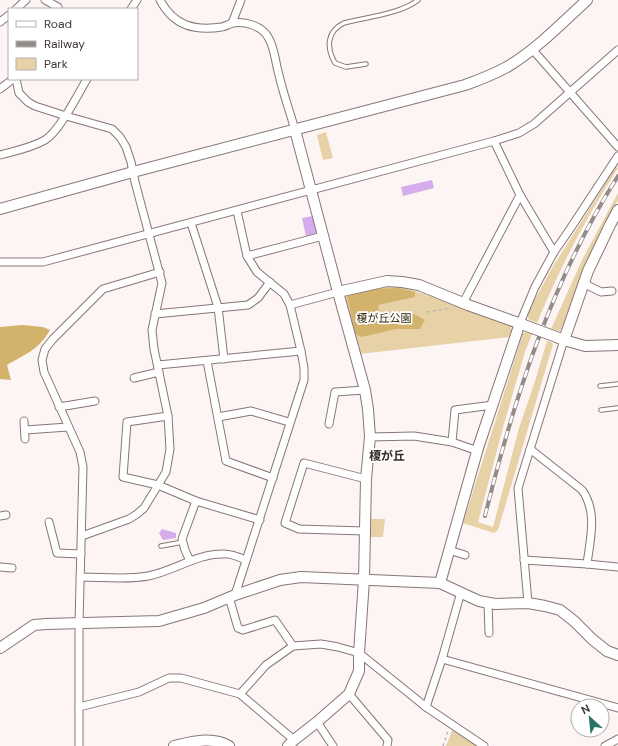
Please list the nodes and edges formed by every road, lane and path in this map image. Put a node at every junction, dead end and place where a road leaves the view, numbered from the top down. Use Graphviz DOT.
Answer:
graph roads {
  1 [pos="26,0"];
  2 [pos="45,0"];
  3 [pos="62,0"];
  4 [pos="160,0"];
  5 [pos="241,0"];
  6 [pos="418,0"];
  7 [pos="587,0"];
  8 [pos="17,8"];
  9 [pos="57,8"];
  10 [pos="232,23"];
  11 [pos="532,49"];
  12 [pos="618,50"];
  13 [pos="366,64"];
  14 [pos="13,80"];
  15 [pos="14,80"];
  16 [pos="86,80"];
  17 [pos="0,89"];
  18 [pos="570,93"];
  19 [pos="66,116"];
  20 [pos="295,130"];
  21 [pos="494,142"];
  22 [pos="618,147"];
  23 [pos="0,155"];
  24 [pos="618,156"];
  25 [pos="133,172"];
  26 [pos="311,191"];
  27 [pos="520,195"];
  28 [pos="0,209"];
  29 [pos="618,210"];
  30 [pos="237,211"];
  31 [pos="191,223"];
  32 [pos="150,234"];
  33 [pos="323,236"];
  34 [pos="554,252"];
  35 [pos="247,256"];
  36 [pos="0,262"];
  37 [pos="160,272"];
  38 [pos="270,282"];
  39 [pos="583,283"];
  40 [pos="612,291"];
  41 [pos="338,292"];
  42 [pos="463,303"];
  43 [pos="290,305"];
  44 [pos="218,309"];
  45 [pos="437,310"];
  46 [pos="427,312"];
  47 [pos="155,314"];
  48 [pos="522,324"];
  49 [pos="561,339"];
  50 [pos="618,345"];
  51 [pos="301,351"];
  52 [pos="224,359"];
  53 [pos="208,361"];
  54 [pos="158,369"];
  55 [pos="134,378"];
  56 [pos="618,384"];
  57 [pos="600,386"];
  58 [pos="365,390"];
  59 [pos="95,401"];
  60 [pos="493,404"];
  61 [pos="59,407"];
  62 [pos="618,408"];
  63 [pos="601,410"];
  64 [pos="168,416"];
  65 [pos="218,417"];
  66 [pos="24,422"];
  67 [pos="289,422"];
  68 [pos="329,424"];
  69 [pos="68,427"];
  70 [pos="25,430"];
  71 [pos="370,436"];
  72 [pos="25,439"];
  73 [pos="452,442"];
  74 [pos="530,449"];
  75 [pos="478,451"];
  76 [pos="273,478"];
  77 [pos="366,479"];
  78 [pos="158,485"];
  79 [pos="196,501"];
  80 [pos="260,520"];
  81 [pos="49,522"];
  82 [pos="364,531"];
  83 [pos="82,536"];
  84 [pos="183,542"];
  85 [pos="161,546"];
  86 [pos="450,550"];
  87 [pos="81,554"];
  88 [pos="465,555"];
  89 [pos="246,560"];
  90 [pos="524,560"];
  91 [pos="190,561"];
  92 [pos="587,564"];
  93 [pos="0,567"];
  94 [pos="618,567"];
  95 [pos="12,568"];
  96 [pos="80,577"];
  97 [pos="364,580"];
  98 [pos="440,583"];
  99 [pos="461,592"];
  100 [pos="232,596"];
  101 [pos="488,603"];
  102 [pos="528,603"];
  103 [pos="79,623"];
  104 [pos="489,633"];
  105 [pos="293,646"];
  106 [pos="0,648"];
  107 [pos="359,653"];
  108 [pos="618,655"];
  109 [pos="442,659"];
  110 [pos="240,694"];
  111 [pos="349,694"];
  112 [pos="79,707"];
  113 [pos="426,707"];
  114 [pos="618,708"];
  115 [pos="318,722"];
  116 [pos="451,724"];
  117 [pos="618,739"];
  118 [pos="291,743"];
  119 [pos="79,746"];
  120 [pos="174,746"];
  121 [pos="229,746"];
  122 [pos="333,746"];
  123 [pos="387,746"];
  124 [pos="443,746"];
  125 [pos="484,746"];
  126 [pos="605,746"];
  1 -- 8 [label="street"];
  2 -- 9 [label="street"];
  3 -- 9 [label="street"];
  4 -- 10 [label="street"];
  5 -- 10 [label="street"];
  6 -- 13 [label="lane"];
  7 -- 11 [label="street"];
  10 -- 20 [label="street"];
  11 -- 18 [label="street"];
  11 -- 20 [label="street"];
  12 -- 18 [label="street"];
  14 -- 17 [label="street"];
  15 -- 19 [label="street"];
  16 -- 19 [label="street"];
  18 -- 21 [label="street"];
  18 -- 22 [label="street"];
  19 -- 23 [label="street"];
  19 -- 25 [label="street"];
  20 -- 25 [label="street"];
  20 -- 26 [label="street"];
  21 -- 26 [label="street"];
  21 -- 27 [label="street"];
  24 -- 34 [label="street"];
  25 -- 28 [label="street"];
  25 -- 32 [label="street"];
  26 -- 30 [label="street"];
  26 -- 33 [label="street"];
  27 -- 34 [label="street"];
  27 -- 42 [label="street"];
  29 -- 39 [label="street"];
  30 -- 31 [label="street"];
  30 -- 35 [label="street"];
  31 -- 32 [label="street"];
  31 -- 44 [label="street"];
  32 -- 36 [label="street"];
  32 -- 37 [label="street"];
  33 -- 35 [label="street"];
  33 -- 41 [label="street"];
  34 -- 48 [label="street"];
  35 -- 38 [label="street"];
  37 -- 47 [label="street"];
  37 -- 61 [label="street"];
  38 -- 43 [label="street"];
  38 -- 44 [label="street"];
  39 -- 40 [label="street"];
  39 -- 49 [label="street"];
  41 -- 42 [label="street"];
  41 -- 43 [label="street"];
  41 -- 58 [label="street"];
  42 -- 48 [label="street"];
  43 -- 51 [label="street"];
  44 -- 47 [label="street"];
  44 -- 52 [label="street"];
  45 -- 46 [label="path"];
  47 -- 54 [label="street"];
  48 -- 49 [label="street, bridge"];
  48 -- 60 [label="street"];
  49 -- 50 [label="street"];
  49 -- 74 [label="street"];
  51 -- 52 [label="street"];
  51 -- 67 [label="street"];
  52 -- 53 [label="street"];
  53 -- 54 [label="street"];
  53 -- 65 [label="street"];
  54 -- 55 [label="street"];
  54 -- 64 [label="street"];
  56 -- 57 [label="lane"];
  58 -- 68 [label="street"];
  58 -- 71 [label="street"];
  59 -- 61 [label="street"];
  60 -- 73 [label="street"];
  60 -- 75 [label="street"];
  61 -- 69 [label="street"];
  62 -- 63 [label="lane"];
  64 -- 78 [label="street"];
  64 -- 78 [label="street"];
  65 -- 67 [label="street"];
  65 -- 76 [label="street"];
  66 -- 70 [label="street"];
  67 -- 76 [label="street"];
  69 -- 70 [label="street"];
  69 -- 83 [label="street"];
  70 -- 72 [label="street"];
  71 -- 73 [label="street"];
  71 -- 77 [label="street"];
  73 -- 75 [label="street"];
  74 -- 90 [label="street"];
  74 -- 92 [label="street"];
  75 -- 86 [label="street"];
  76 -- 80 [label="street"];
  77 -- 82 [label="street"];
  77 -- 82 [label="street"];
  78 -- 79 [label="street"];
  78 -- 83 [label="street"];
  79 -- 80 [label="street"];
  79 -- 84 [label="street"];
  80 -- 89 [label="street"];
  81 -- 87 [label="street"];
  82 -- 97 [label="street"];
  83 -- 87 [label="street"];
  84 -- 85 [label="lane"];
  84 -- 91 [label="street"];
  86 -- 88 [label="street"];
  86 -- 98 [label="street"];
  87 -- 96 [label="street"];
  89 -- 91 [label="street"];
  89 -- 100 [label="street"];
  90 -- 92 [label="street"];
  90 -- 102 [label="street"];
  91 -- 96 [label="street"];
  92 -- 94 [label="street"];
  93 -- 95 [label="street"];
  96 -- 103 [label="street"];
  97 -- 98 [label="street"];
  97 -- 100 [label="street"];
  97 -- 107 [label="street"];
  98 -- 99 [label="street"];
  99 -- 101 [label="street"];
  99 -- 109 [label="street"];
  100 -- 103 [label="street"];
  100 -- 105 [label="street"];
  101 -- 102 [label="street"];
  101 -- 104 [label="street"];
  102 -- 108 [label="street"];
  103 -- 106 [label="street"];
  103 -- 112 [label="street"];
  105 -- 107 [label="street"];
  105 -- 110 [label="street"];
  107 -- 111 [label="street"];
  107 -- 113 [label="street"];
  109 -- 113 [label="street"];
  109 -- 114 [label="street"];
  110 -- 112 [label="street"];
  110 -- 118 [label="street"];
  111 -- 115 [label="street"];
  111 -- 123 [label="street"];
  112 -- 119 [label="street"];
  113 -- 116 [label="street"];
  115 -- 118 [label="street"];
  115 -- 122 [label="street"];
  116 -- 124 [label="path"];
  116 -- 125 [label="street"];
  117 -- 126 [label="street"];
  120 -- 121 [label="street"];
}
